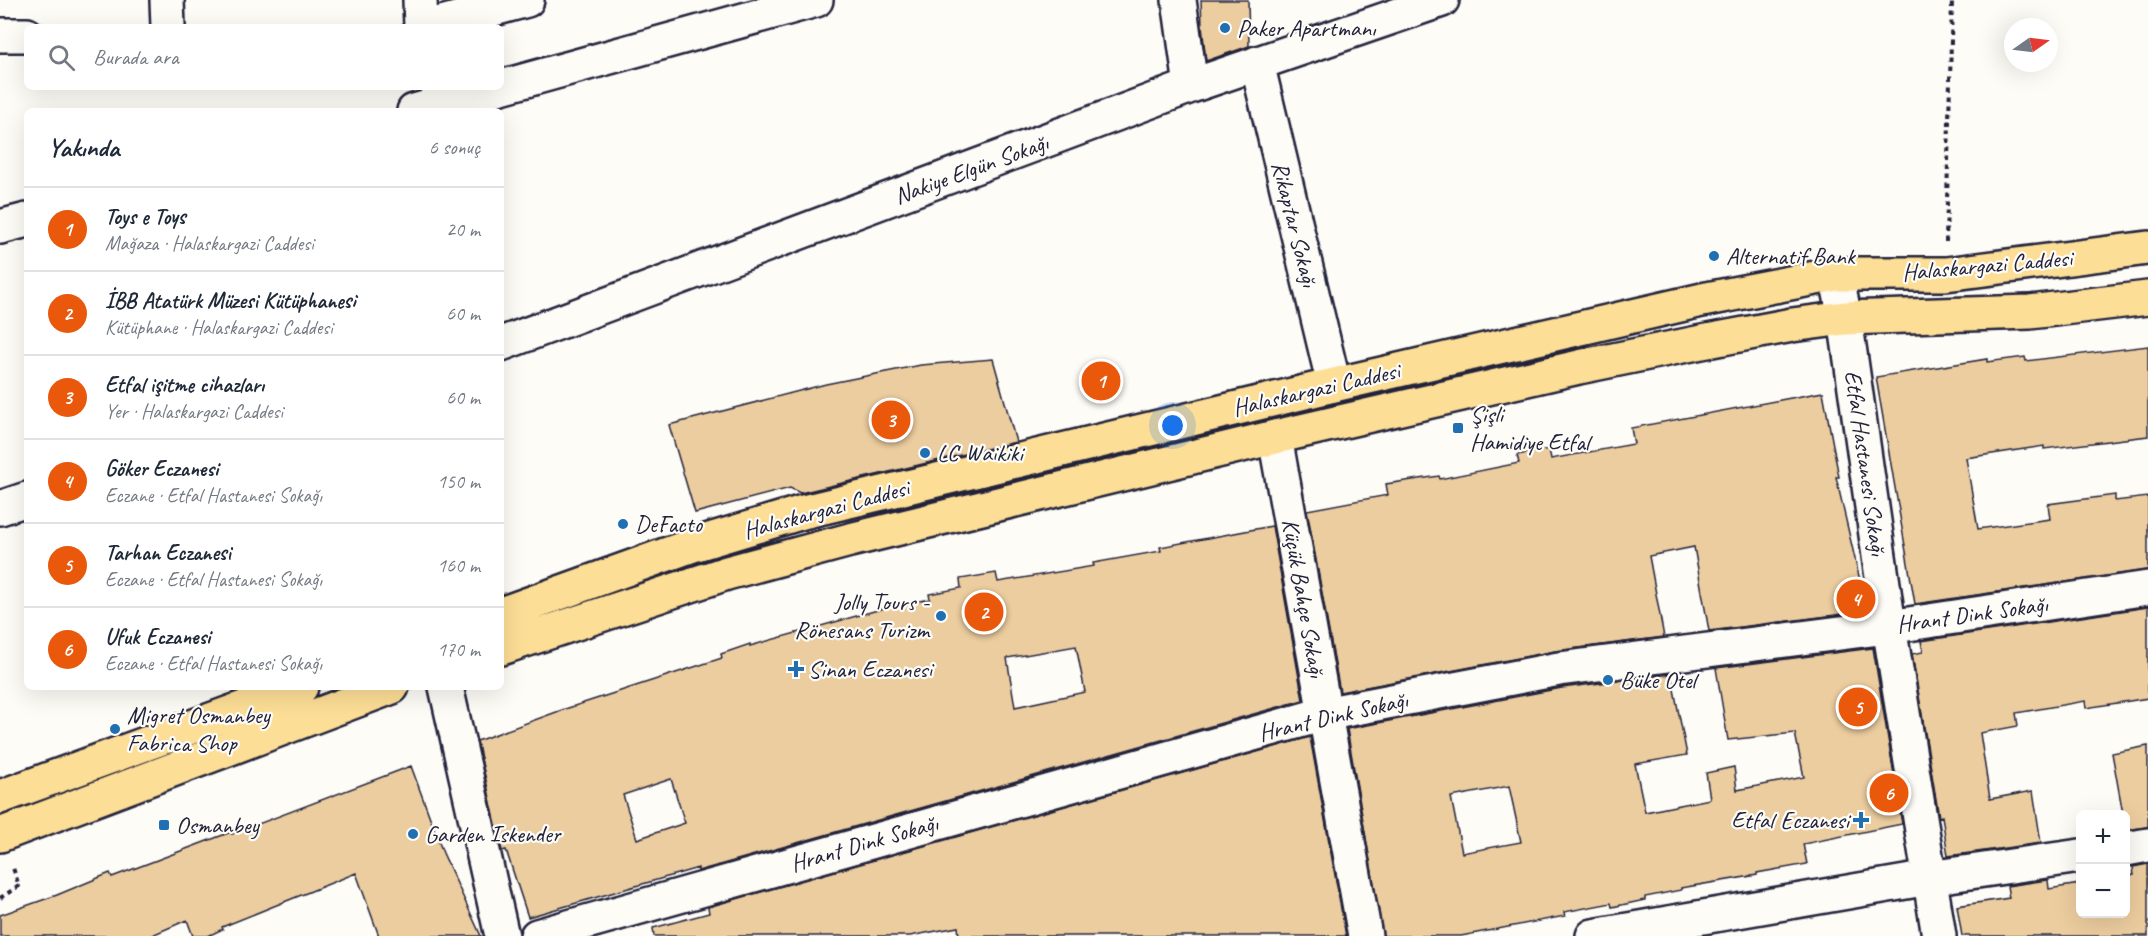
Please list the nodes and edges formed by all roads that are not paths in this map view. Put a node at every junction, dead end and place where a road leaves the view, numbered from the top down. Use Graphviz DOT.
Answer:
graph roads {
  1 [pos="167,0"];
  2 [pos="420,0"];
  3 [pos="527,0"];
  4 [pos="816,0"];
  5 [pos="1179,0"];
  6 [pos="1442,0"];
  7 [pos="168,24"];
  8 [pos="421,24"];
  9 [pos="438,24"];
  10 [pos="0,35"];
  11 [pos="24,35"];
  12 [pos="1257,63"];
  13 [pos="504,86"];
  14 [pos="1191,86"];
  15 [pos="488,90"];
  16 [pos="434,103"];
  17 [pos="24,221"];
  18 [pos="0,227"];
  19 [pos="2148,248"];
  20 [pos="1836,274"];
  21 [pos="2148,298"];
  22 [pos="1845,318"];
  23 [pos="504,343"];
  24 [pos="1334,385"];
  25 [pos="1275,437"];
  26 [pos="24,500"];
  27 [pos="0,508"];
  28 [pos="2148,588"];
  29 [pos="504,613"];
  30 [pos="1889,626"];
  31 [pos="504,647"];
  32 [pos="293,690"];
  33 [pos="384,690"];
  34 [pos="447,690"];
  35 [pos="1324,714"];
  36 [pos="0,797"];
  37 [pos="1,835"];
  38 [pos="2148,845"];
  39 [pos="2130,848"];
  40 [pos="2076,857"];
  41 [pos="1929,878"];
  42 [pos="502,936"];
  43 [pos="537,936"];
  44 [pos="1365,936"];
  45 [pos="1593,936"];
  46 [pos="1939,936"];
  1 -- 7 [label="street"];
  2 -- 8 [label="street"];
  3 -- 9 [label="street"];
  4 -- 13 [label="street"];
  5 -- 14 [label="street"];
  6 -- 12 [label="street, Nakiye Elgün Sokağı"];
  10 -- 11 [label="street"];
  12 -- 14 [label="street, Nakiye Elgün Sokağı"];
  12 -- 24 [label="street, Rikaptar Sokağı"];
  14 -- 23 [label="street, Nakiye Elgün Sokağı"];
  15 -- 16 [label="street"];
  17 -- 18 [label="street"];
  19 -- 20 [label="main road, Halaskargazi Caddesi"];
  20 -- 22 [label="street, Etfal Hastanesi Sokağı"];
  20 -- 24 [label="main road, Halaskargazi Caddesi"];
  21 -- 22 [label="main road, Halaskargazi Caddesi"];
  22 -- 25 [label="main road, Halaskargazi Caddesi"];
  22 -- 30 [label="street, Etfal Hastanesi Sokağı"];
  24 -- 29 [label="main road, Halaskargazi Caddesi"];
  25 -- 31 [label="main road, Halaskargazi Caddesi"];
  25 -- 35 [label="street, Küçük Bahçe Sokağı"];
  26 -- 27 [label="street"];
  28 -- 30 [label="street, Hrant Dink Sokağı"];
  30 -- 35 [label="street, Hrant Dink Sokağı"];
  30 -- 41 [label="street, Etfal Hastanesi Sokağı"];
  32 -- 36 [label="main road"];
  33 -- 37 [label="main road"];
  34 -- 42 [label="street"];
  35 -- 43 [label="street, Hrant Dink Sokağı"];
  35 -- 44 [label="street, Küçük Bahçe Sokağı"];
  38 -- 39 [label="street"];
  40 -- 41 [label="street"];
  41 -- 45 [label="street"];
  41 -- 46 [label="street, Etfal Hastanesi Sokağı"];
}
